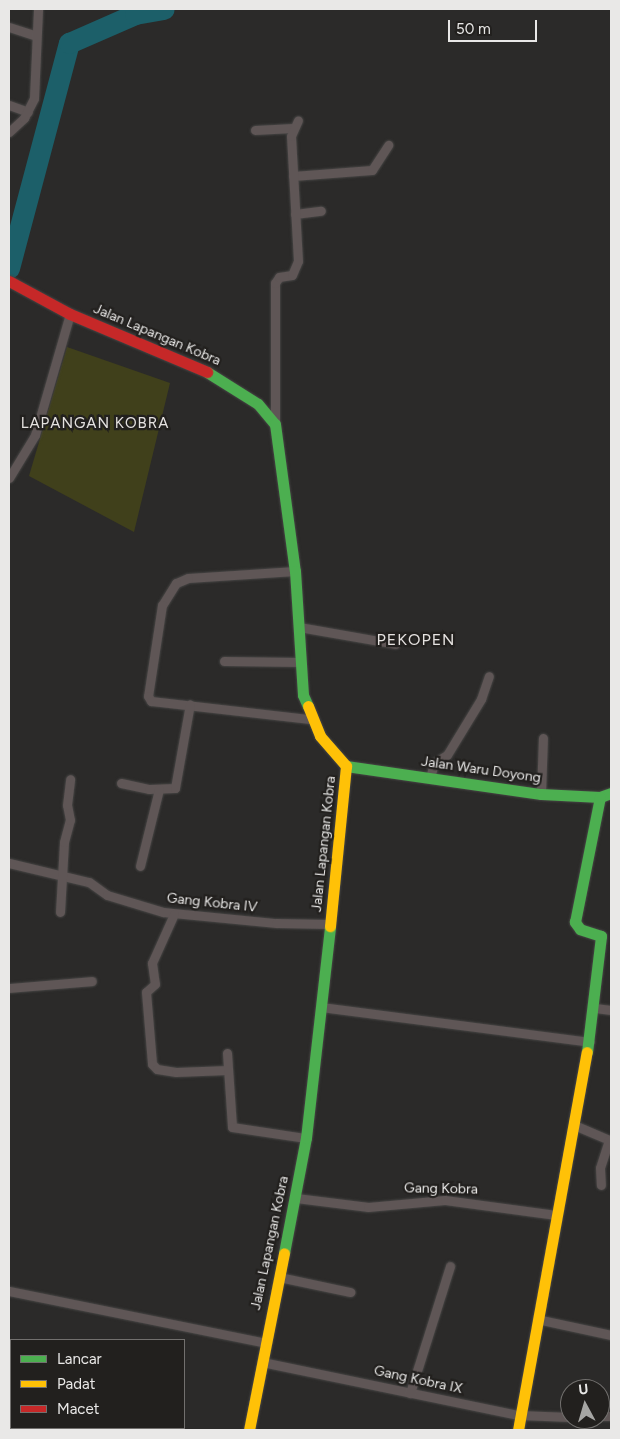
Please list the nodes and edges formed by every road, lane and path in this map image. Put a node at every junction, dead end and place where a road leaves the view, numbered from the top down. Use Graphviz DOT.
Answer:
graph roads {
  1 [pos="38,9"];
  2 [pos="9,27"];
  3 [pos="36,36"];
  4 [pos="9,105"];
  5 [pos="28,112"];
  6 [pos="255,130"];
  7 [pos="9,132"];
  8 [pos="388,145"];
  9 [pos="293,176"];
  10 [pos="321,212"];
  11 [pos="295,214"];
  12 [pos="9,282"];
  13 [pos="70,314"];
  14 [pos="275,424"];
  15 [pos="9,478"];
  16 [pos="295,571"];
  17 [pos="299,628"];
  18 [pos="396,644"];
  19 [pos="224,661"];
  20 [pos="301,662"];
  21 [pos="490,676"];
  22 [pos="190,704"];
  23 [pos="310,720"];
  24 [pos="543,738"];
  25 [pos="346,766"];
  26 [pos="430,778"];
  27 [pos="70,779"];
  28 [pos="121,783"];
  29 [pos="159,789"];
  30 [pos="541,794"];
  31 [pos="606,795"];
  32 [pos="9,863"];
  33 [pos="140,866"];
  34 [pos="63,875"];
  35 [pos="60,912"];
  36 [pos="174,914"];
  37 [pos="330,924"];
  38 [pos="92,981"];
  39 [pos="9,988"];
  40 [pos="322,1007"];
  41 [pos="595,1008"];
  42 [pos="611,1010"];
  43 [pos="590,1042"];
  44 [pos="227,1053"];
  45 [pos="228,1070"];
  46 [pos="574,1124"];
  47 [pos="306,1138"];
  48 [pos="601,1185"];
  49 [pos="296,1198"];
  50 [pos="556,1215"];
  51 [pos="450,1266"];
  52 [pos="278,1277"];
  53 [pos="9,1291"];
  54 [pos="350,1292"];
  55 [pos="537,1318"];
  56 [pos="611,1335"];
  57 [pos="266,1343"];
  58 [pos="262,1362"];
  59 [pos="410,1393"];
  60 [pos="519,1415"];
  61 [pos="560,1417"];
  62 [pos="249,1430"];
  63 [pos="518,1430"];
  1 -- 3 [label="street"];
  2 -- 3 [label="street"];
  3 -- 5 [label="street"];
  4 -- 5 [label="street"];
  5 -- 7 [label="street"];
  6 -- 9 [label="street"];
  8 -- 9 [label="street"];
  9 -- 11 [label="street"];
  10 -- 11 [label="street"];
  11 -- 14 [label="street"];
  12 -- 13 [label="street, Jalan Lapangan Kobra"];
  13 -- 14 [label="street, Jalan Lapangan Kobra"];
  13 -- 15 [label="street"];
  14 -- 16 [label="street, Jalan Lapangan Kobra"];
  16 -- 17 [label="street, Jalan Lapangan Kobra"];
  16 -- 22 [label="street"];
  17 -- 18 [label="street"];
  17 -- 20 [label="street, Jalan Lapangan Kobra"];
  19 -- 20 [label="street"];
  20 -- 23 [label="street, Jalan Lapangan Kobra"];
  21 -- 26 [label="street"];
  22 -- 23 [label="street"];
  22 -- 29 [label="street"];
  23 -- 25 [label="street, Jalan Lapangan Kobra"];
  24 -- 30 [label="street"];
  25 -- 26 [label="street, Jalan Waru Doyong"];
  25 -- 37 [label="street, Jalan Lapangan Kobra"];
  26 -- 30 [label="street, Jalan Waru Doyong"];
  27 -- 34 [label="street"];
  28 -- 29 [label="street"];
  29 -- 33 [label="street"];
  30 -- 31 [label="street, Jalan Waru Doyong"];
  31 -- 41 [label="street"];
  32 -- 34 [label="street, Gang Kobra IV"];
  34 -- 35 [label="street"];
  34 -- 36 [label="street, Gang Kobra IV"];
  36 -- 37 [label="street, Gang Kobra IV"];
  36 -- 45 [label="street"];
  37 -- 40 [label="street, Jalan Lapangan Kobra"];
  38 -- 39 [label="street"];
  40 -- 43 [label="street"];
  40 -- 47 [label="street, Jalan Lapangan Kobra"];
  41 -- 42 [label="street"];
  41 -- 43 [label="street"];
  43 -- 46 [label="street"];
  44 -- 45 [label="street"];
  45 -- 47 [label="street"];
  46 -- 48 [label="street"];
  46 -- 50 [label="street"];
  47 -- 49 [label="street, Jalan Lapangan Kobra"];
  49 -- 50 [label="street, Gang Kobra"];
  49 -- 52 [label="street, Jalan Lapangan Kobra"];
  50 -- 55 [label="street"];
  51 -- 59 [label="street"];
  52 -- 54 [label="street"];
  52 -- 57 [label="street, Jalan Lapangan Kobra"];
  53 -- 57 [label="street"];
  55 -- 56 [label="street"];
  55 -- 60 [label="street"];
  57 -- 58 [label="street, Jalan Lapangan Kobra"];
  58 -- 59 [label="street, Gang Kobra IX"];
  58 -- 62 [label="street, Jalan Lapangan Kobra"];
  59 -- 60 [label="street, Gang Kobra IX"];
  60 -- 61 [label="street, Gang Kobra IX"];
  60 -- 63 [label="street"];
}
